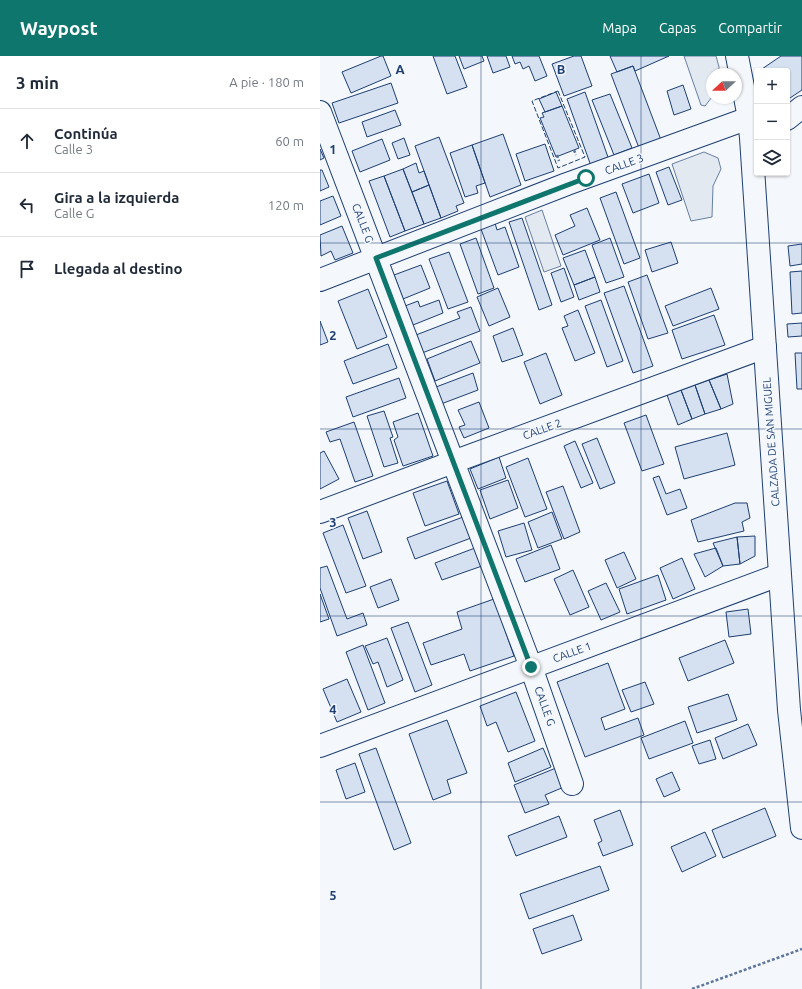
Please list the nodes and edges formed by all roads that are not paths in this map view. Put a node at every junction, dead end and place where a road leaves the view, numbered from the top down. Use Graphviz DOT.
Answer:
graph roads {
  1 [pos="737,56"];
  2 [pos="802,107"];
  3 [pos="320,112"];
  4 [pos="790,117"];
  5 [pos="752,131"];
  6 [pos="376,258"];
  7 [pos="320,280"];
  8 [pos="765,347"];
  9 [pos="453,462"];
  10 [pos="320,512"];
  11 [pos="779,575"];
  12 [pos="531,667"];
  13 [pos="795,708"];
  14 [pos="320,746"];
  15 [pos="572,784"];
  16 [pos="802,828"];
  1 -- 5 [label="street, CALZADA DE SAN MIGUEL"];
  2 -- 4 [label="street"];
  3 -- 6 [label="street, CALLE G"];
  5 -- 6 [label="street, CALLE 3"];
  5 -- 8 [label="street, CALZADA DE SAN MIGUEL"];
  6 -- 7 [label="street, CALLE 3"];
  6 -- 9 [label="street, CALLE G"];
  8 -- 9 [label="street, CALLE 2"];
  8 -- 11 [label="street, CALZADA DE SAN MIGUEL"];
  9 -- 10 [label="street, CALLE 2"];
  9 -- 12 [label="street, CALLE G"];
  11 -- 12 [label="street, CALLE 1"];
  11 -- 13 [label="street, CALZADA DE SAN MIGUEL"];
  12 -- 14 [label="street, CALLE 1"];
  12 -- 15 [label="street, CALLE G"];
  13 -- 16 [label="street, CALZADA DE SAN MIGUEL"];
}
